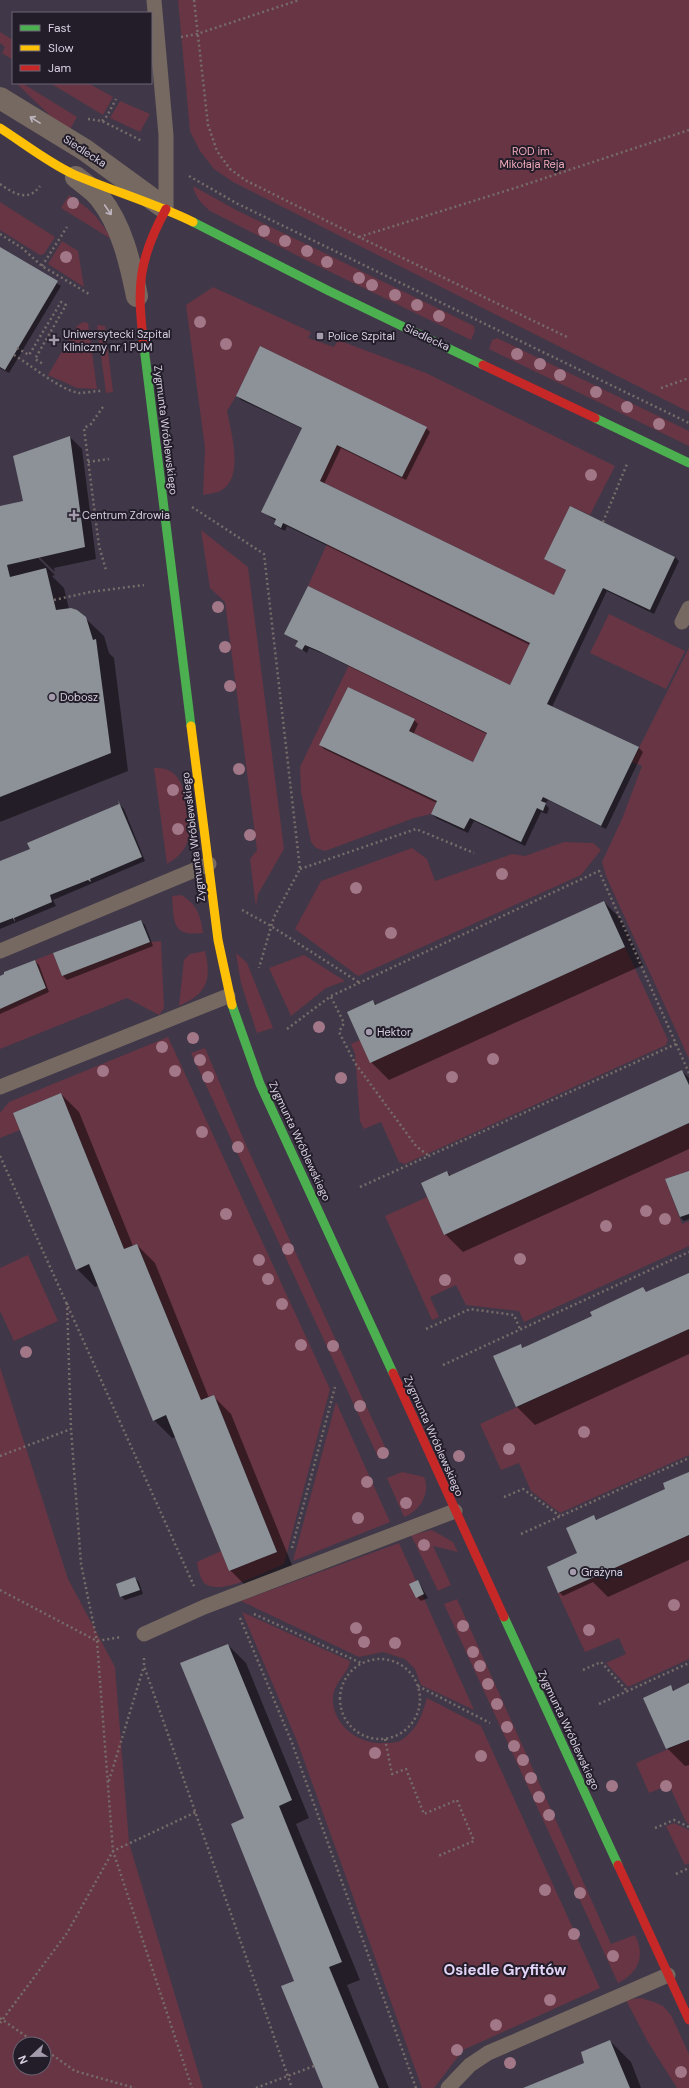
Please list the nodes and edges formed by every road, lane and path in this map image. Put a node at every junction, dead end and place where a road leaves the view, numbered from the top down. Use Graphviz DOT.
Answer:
graph roads {
  1 [pos="154,0"];
  2 [pos="194,0"];
  3 [pos="299,0"];
  4 [pos="197,34"];
  5 [pos="181,37"];
  6 [pos="0,98"];
  7 [pos="116,99"];
  8 [pos="0,128"];
  9 [pos="689,130"];
  10 [pos="136,137"];
  11 [pos="71,173"];
  12 [pos="193,179"];
  13 [pos="44,181"];
  14 [pos="0,184"];
  15 [pos="166,209"];
  16 [pos="67,227"];
  17 [pos="0,234"];
  18 [pos="359,238"];
  19 [pos="42,266"];
  20 [pos="89,294"];
  21 [pos="139,307"];
  22 [pos="566,337"];
  23 [pos="18,348"];
  24 [pos="14,355"];
  25 [pos="44,364"];
  26 [pos="689,378"];
  27 [pos="661,388"];
  28 [pos="101,391"];
  29 [pos="103,407"];
  30 [pos="689,423"];
  31 [pos="109,460"];
  32 [pos="88,462"];
  33 [pos="628,462"];
  34 [pos="689,463"];
  35 [pos="192,507"];
  36 [pos="116,514"];
  37 [pos="95,517"];
  38 [pos="603,522"];
  39 [pos="106,570"];
  40 [pos="144,585"];
  41 [pos="54,600"];
  42 [pos="689,608"];
  43 [pos="682,622"];
  44 [pos="474,853"];
  45 [pos="209,864"];
  46 [pos="300,869"];
  47 [pos="242,910"];
  48 [pos="271,926"];
  49 [pos="0,951"];
  50 [pos="259,968"];
  51 [pos="360,984"];
  52 [pos="228,996"];
  53 [pos="331,996"];
  54 [pos="287,1029"];
  55 [pos="676,1044"];
  56 [pos="685,1064"];
  57 [pos="689,1066"];
  58 [pos="689,1073"];
  59 [pos="0,1087"];
  60 [pos="0,1156"];
  61 [pos="429,1156"];
  62 [pos="360,1187"];
  63 [pos="689,1252"];
  64 [pos="66,1303"];
  65 [pos="426,1329"];
  66 [pos="520,1329"];
  67 [pos="443,1365"];
  68 [pos="335,1387"];
  69 [pos="71,1429"];
  70 [pos="0,1456"];
  71 [pos="689,1458"];
  72 [pos="504,1497"];
  73 [pos="455,1511"];
  74 [pos="560,1516"];
  75 [pos="521,1534"];
  76 [pos="285,1576"];
  77 [pos="0,1590"];
  78 [pos="232,1601"];
  79 [pos="204,1607"];
  80 [pos="144,1634"];
  81 [pos="97,1641"];
  82 [pos="361,1663"];
  83 [pos="689,1663"];
  84 [pos="144,1666"];
  85 [pos="583,1670"];
  86 [pos="418,1686"];
  87 [pos="628,1692"];
  88 [pos="599,1704"];
  89 [pos="490,1723"];
  90 [pos="385,1739"];
  91 [pos="108,1784"];
  92 [pos="196,1812"];
  93 [pos="689,1827"];
  94 [pos="655,1828"];
  95 [pos="113,1851"];
  96 [pos="438,1856"];
  97 [pos="689,1868"];
  98 [pos="676,1874"];
  99 [pos="668,1975"];
  100 [pos="0,2018"];
  101 [pos="3,2020"];
  102 [pos="689,2020"];
  103 [pos="0,2023"];
  104 [pos="25,2036"];
  105 [pos="52,2055"];
  106 [pos="314,2066"];
  107 [pos="288,2076"];
  108 [pos="135,2088"];
  109 [pos="192,2088"];
  110 [pos="256,2088"];
  111 [pos="292,2088"];
  112 [pos="416,2088"];
  113 [pos="448,2088"];
  1 -- 15 [label="lane"];
  2 -- 4 [label="path"];
  3 -- 4 [label="path"];
  4 -- 5 [label="path"];
  4 -- 18 [label="path"];
  15 -- 6 [label="street, Siedlecka, one-way"];
  7 -- 10 [label="path"];
  8 -- 11 [label="street, Siedlecka"];
  9 -- 18 [label="path"];
  11 -- 15 [label="street, Siedlecka"];
  11 -- 21 [label="street, Siedlecka, one-way"];
  12 -- 30 [label="path"];
  13 -- 14 [label="path"];
  15 -- 21 [label="street, Zygmunta Wróblewskiego"];
  15 -- 34 [label="street, Siedlecka"];
  16 -- 19 [label="path"];
  17 -- 19 [label="path"];
  18 -- 22 [label="path"];
  19 -- 20 [label="path"];
  21 -- 45 [label="street, Zygmunta Wróblewskiego"];
  23 -- 25 [label="path"];
  24 -- 28 [label="path"];
  26 -- 27 [label="path"];
  29 -- 32 [label="path"];
  31 -- 32 [label="path"];
  32 -- 37 [label="path"];
  33 -- 38 [label="path"];
  35 -- 46 [label="path"];
  36 -- 37 [label="path"];
  37 -- 39 [label="path"];
  40 -- 41 [label="path"];
  42 -- 43 [label="lane"];
  44 -- 46 [label="path"];
  45 -- 49 [label="lane"];
  45 -- 52 [label="street, Zygmunta Wróblewskiego"];
  46 -- 48 [label="path"];
  47 -- 48 [label="path"];
  48 -- 50 [label="path"];
  48 -- 51 [label="path"];
  51 -- 53 [label="path"];
  51 -- 55 [label="path"];
  52 -- 59 [label="lane"];
  52 -- 73 [label="street, Zygmunta Wróblewskiego"];
  53 -- 54 [label="path"];
  53 -- 61 [label="path"];
  55 -- 56 [label="path"];
  55 -- 61 [label="path"];
  56 -- 57 [label="path"];
  56 -- 58 [label="path"];
  60 -- 64 [label="path"];
  61 -- 62 [label="path"];
  63 -- 66 [label="path"];
  64 -- 69 [label="path"];
  64 -- 79 [label="path"];
  65 -- 66 [label="path"];
  66 -- 67 [label="path"];
  68 -- 76 [label="path"];
  69 -- 70 [label="path"];
  69 -- 81 [label="path"];
  71 -- 74 [label="path"];
  72 -- 74 [label="path"];
  73 -- 76 [label="lane"];
  73 -- 99 [label="street, Zygmunta Wróblewskiego"];
  74 -- 75 [label="path"];
  76 -- 78 [label="lane"];
  77 -- 81 [label="path"];
  78 -- 79 [label="lane"];
  78 -- 82 [label="path"];
  78 -- 112 [label="path"];
  79 -- 80 [label="lane"];
  80 -- 81 [label="path"];
  80 -- 84 [label="path"];
  81 -- 91 [label="path"];
  82 -- 86 [label="path"];
  82 -- 90 [label="path"];
  83 -- 87 [label="path"];
  84 -- 91 [label="path"];
  84 -- 92 [label="path"];
  85 -- 87 [label="path"];
  86 -- 89 [label="path"];
  86 -- 90 [label="path"];
  87 -- 88 [label="path"];
  90 -- 96 [label="path"];
  91 -- 95 [label="path"];
  92 -- 95 [label="path"];
  92 -- 107 [label="path"];
  93 -- 94 [label="path"];
  95 -- 101 [label="path"];
  95 -- 109 [label="path"];
  97 -- 98 [label="path"];
  99 -- 102 [label="street, Zygmunta Wróblewskiego"];
  99 -- 113 [label="lane"];
  100 -- 101 [label="path"];
  101 -- 103 [label="path"];
  101 -- 104 [label="path"];
  105 -- 108 [label="path"];
  106 -- 107 [label="path"];
  107 -- 110 [label="path"];
  107 -- 111 [label="path"];
}
